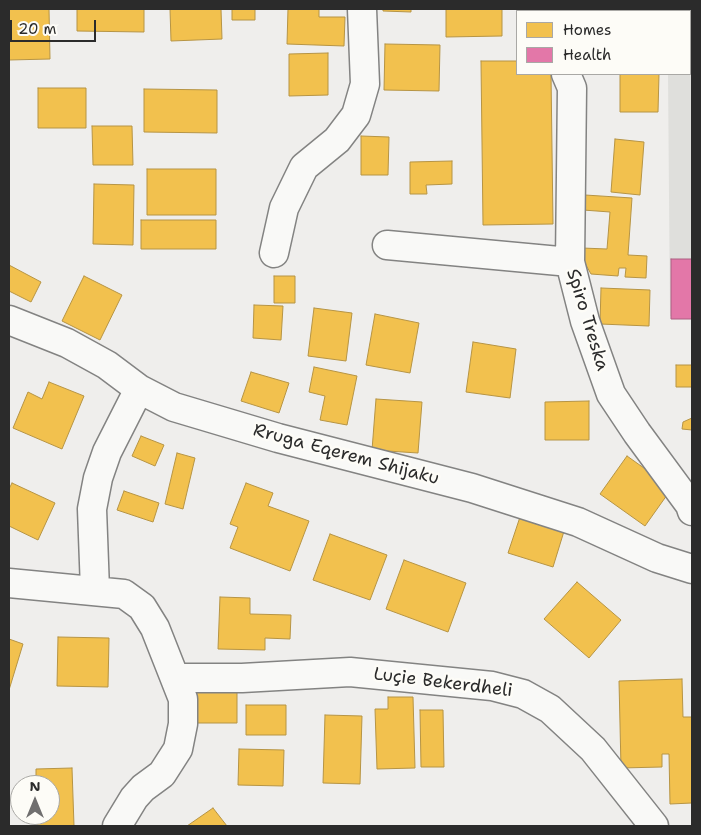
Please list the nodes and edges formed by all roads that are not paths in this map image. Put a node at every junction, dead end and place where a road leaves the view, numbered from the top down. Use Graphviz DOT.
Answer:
graph roads {
  1 [pos="362,9"];
  2 [pos="566,75"];
  3 [pos="387,245"];
  4 [pos="274,253"];
  5 [pos="570,262"];
  6 [pos="9,320"];
  7 [pos="139,390"];
  8 [pos="692,511"];
  9 [pos="692,569"];
  10 [pos="9,583"];
  11 [pos="95,590"];
  12 [pos="175,678"];
  13 [pos="117,826"];
  14 [pos="654,826"];
  1 -- 4 [label="street"];
  2 -- 5 [label="street, Spiro Treska"];
  3 -- 5 [label="street"];
  5 -- 8 [label="street, Spiro Treska"];
  6 -- 7 [label="street, Rruga Eqerem Shijaku"];
  7 -- 9 [label="street, Rruga Eqerem Shijaku"];
  7 -- 11 [label="street"];
  10 -- 11 [label="street"];
  11 -- 12 [label="street"];
  12 -- 13 [label="street"];
  12 -- 14 [label="street, Luçie Bekerdheli"];
}
